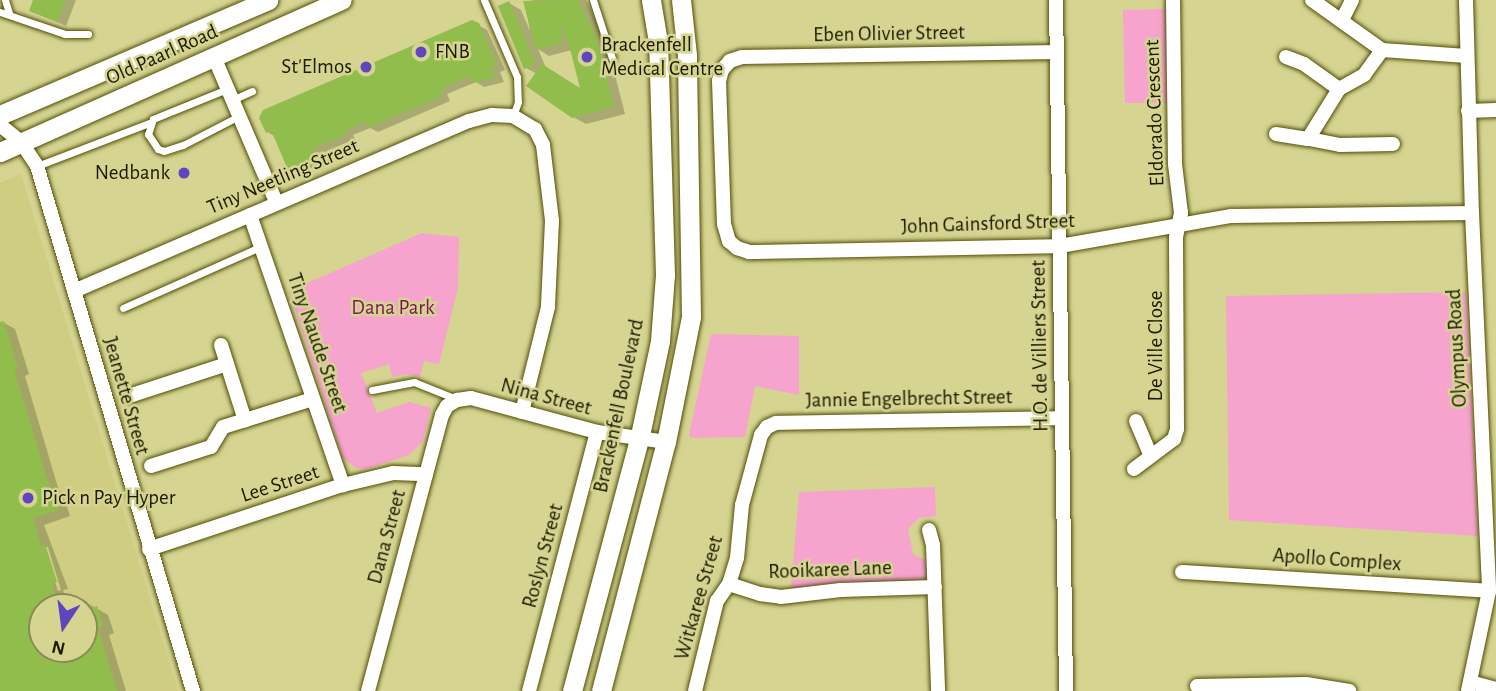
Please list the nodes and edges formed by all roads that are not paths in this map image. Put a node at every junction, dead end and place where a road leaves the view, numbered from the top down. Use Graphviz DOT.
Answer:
graph roads {
  1 [pos="5,0"];
  2 [pos="268,0"];
  3 [pos="342,0"];
  4 [pos="484,0"];
  5 [pos="593,0"];
  6 [pos="651,0"];
  7 [pos="681,0"];
  8 [pos="1056,0"];
  9 [pos="1173,0"];
  10 [pos="1312,0"];
  11 [pos="1352,0"];
  12 [pos="1466,0"];
  13 [pos="0,12"];
  14 [pos="9,13"];
  15 [pos="1342,20"];
  16 [pos="88,34"];
  17 [pos="1382,50"];
  18 [pos="1057,52"];
  19 [pos="1467,55"];
  20 [pos="214,57"];
  21 [pos="1286,57"];
  22 [pos="612,58"];
  23 [pos="725,65"];
  24 [pos="1339,89"];
  25 [pos="252,91"];
  26 [pos="230,94"];
  27 [pos="1496,110"];
  28 [pos="1468,111"];
  29 [pos="0,115"];
  30 [pos="239,116"];
  31 [pos="513,116"];
  32 [pos="149,123"];
  33 [pos="0,125"];
  34 [pos="1276,134"];
  35 [pos="1308,139"];
  36 [pos="21,142"];
  37 [pos="1393,144"];
  38 [pos="0,152"];
  39 [pos="37,166"];
  40 [pos="276,202"];
  41 [pos="1472,213"];
  42 [pos="250,215"];
  43 [pos="1179,225"];
  44 [pos="1060,246"];
  45 [pos="261,247"];
  46 [pos="74,291"];
  47 [pos="122,308"];
  48 [pos="221,345"];
  49 [pos="227,364"];
  50 [pos="372,390"];
  51 [pos="129,396"];
  52 [pos="313,398"];
  53 [pos="457,400"];
  54 [pos="522,412"];
  55 [pos="1062,418"];
  56 [pos="245,420"];
  57 [pos="1136,421"];
  58 [pos="597,432"];
  59 [pos="761,435"];
  60 [pos="639,440"];
  61 [pos="666,442"];
  62 [pos="1151,456"];
  63 [pos="151,466"];
  64 [pos="1133,469"];
  65 [pos="426,474"];
  66 [pos="343,485"];
  67 [pos="929,530"];
  68 [pos="149,548"];
  69 [pos="1182,572"];
  70 [pos="729,584"];
  71 [pos="934,587"];
  72 [pos="1489,590"];
  73 [pos="1197,686"];
  74 [pos="1469,687"];
  75 [pos="1496,689"];
  76 [pos="193,691"];
  77 [pos="368,691"];
  78 [pos="529,691"];
  79 [pos="572,691"];
  80 [pos="601,691"];
  81 [pos="695,691"];
  82 [pos="938,691"];
  83 [pos="1066,691"];
  84 [pos="1349,691"];
  1 -- 14 [label="lane"];
  2 -- 29 [label="street, Old Paarl Road"];
  3 -- 20 [label="street, Old Paarl Road"];
  4 -- 31 [label="lane"];
  5 -- 22 [label="lane"];
  6 -- 60 [label="street, Brackenfell Boulevard"];
  7 -- 61 [label="street"];
  8 -- 18 [label="street, H.O. de Villiers Street"];
  9 -- 43 [label="street, Eldorado Crescent"];
  10 -- 15 [label="street"];
  11 -- 15 [label="street"];
  12 -- 19 [label="street, Olympus Road"];
  13 -- 14 [label="lane"];
  14 -- 16 [label="lane"];
  15 -- 17 [label="street"];
  17 -- 19 [label="street"];
  17 -- 24 [label="street"];
  18 -- 23 [label="street, Eben Olivier Street"];
  18 -- 44 [label="street, H.O. de Villiers Street"];
  19 -- 28 [label="street, Olympus Road"];
  20 -- 26 [label="street"];
  20 -- 36 [label="street, Old Paarl Road"];
  21 -- 24 [label="street"];
  23 -- 44 [label="street, John Gainsford Street"];
  24 -- 35 [label="street"];
  25 -- 26 [label="lane"];
  26 -- 30 [label="street"];
  26 -- 32 [label="lane"];
  27 -- 28 [label="street"];
  28 -- 41 [label="street, Olympus Road"];
  30 -- 32 [label="lane"];
  30 -- 40 [label="street"];
  31 -- 40 [label="street, Tiny Neetling Street"];
  31 -- 54 [label="street"];
  32 -- 39 [label="lane"];
  33 -- 36 [label="street, Jeanette Street"];
  34 -- 35 [label="street"];
  35 -- 37 [label="street"];
  36 -- 38 [label="street, Old Paarl Road"];
  36 -- 39 [label="street, Jeanette Street"];
  39 -- 46 [label="street, Jeanette Street"];
  40 -- 42 [label="street, Tiny Neetling Street"];
  41 -- 43 [label="street, John Gainsford Street"];
  41 -- 72 [label="street, Olympus Road"];
  42 -- 45 [label="street, Tiny Naude Street"];
  42 -- 46 [label="street, Tiny Neetling Street"];
  43 -- 44 [label="street, John Gainsford Street"];
  43 -- 62 [label="street, De Ville Close"];
  44 -- 55 [label="street, H.O. de Villiers Street"];
  45 -- 47 [label="lane"];
  45 -- 52 [label="street, Tiny Naude Street"];
  46 -- 68 [label="street, Jeanette Street"];
  48 -- 49 [label="street"];
  49 -- 51 [label="street"];
  49 -- 56 [label="street"];
  50 -- 53 [label="lane"];
  52 -- 56 [label="street"];
  52 -- 66 [label="street, Tiny Naude Street"];
  53 -- 54 [label="street, Nina Street"];
  53 -- 65 [label="street, Dana Street"];
  54 -- 58 [label="street, Nina Street"];
  55 -- 59 [label="street, Jannie Engelbrecht Street"];
  55 -- 83 [label="street, H.O. de Villiers Street"];
  56 -- 63 [label="street"];
  57 -- 62 [label="street, De Ville Close"];
  58 -- 60 [label="street, Nina Street"];
  58 -- 78 [label="street, Roslyn Street"];
  59 -- 70 [label="street, Witkaree Street"];
  60 -- 61 [label="street, Nina Street"];
  60 -- 79 [label="street, Brackenfell Boulevard"];
  61 -- 80 [label="street"];
  62 -- 64 [label="street, De Ville Close"];
  65 -- 66 [label="street, Lee Street"];
  65 -- 77 [label="street, Dana Street"];
  66 -- 68 [label="street, Lee Street"];
  67 -- 71 [label="street"];
  68 -- 76 [label="street, Jeanette Street"];
  69 -- 72 [label="street, Apollo Complex"];
  70 -- 71 [label="street, Rooikaree Lane"];
  70 -- 81 [label="street, Witkaree Street"];
  71 -- 82 [label="street"];
  72 -- 74 [label="street, Olympus Road"];
  73 -- 84 [label="street"];
  74 -- 75 [label="street"];
}
